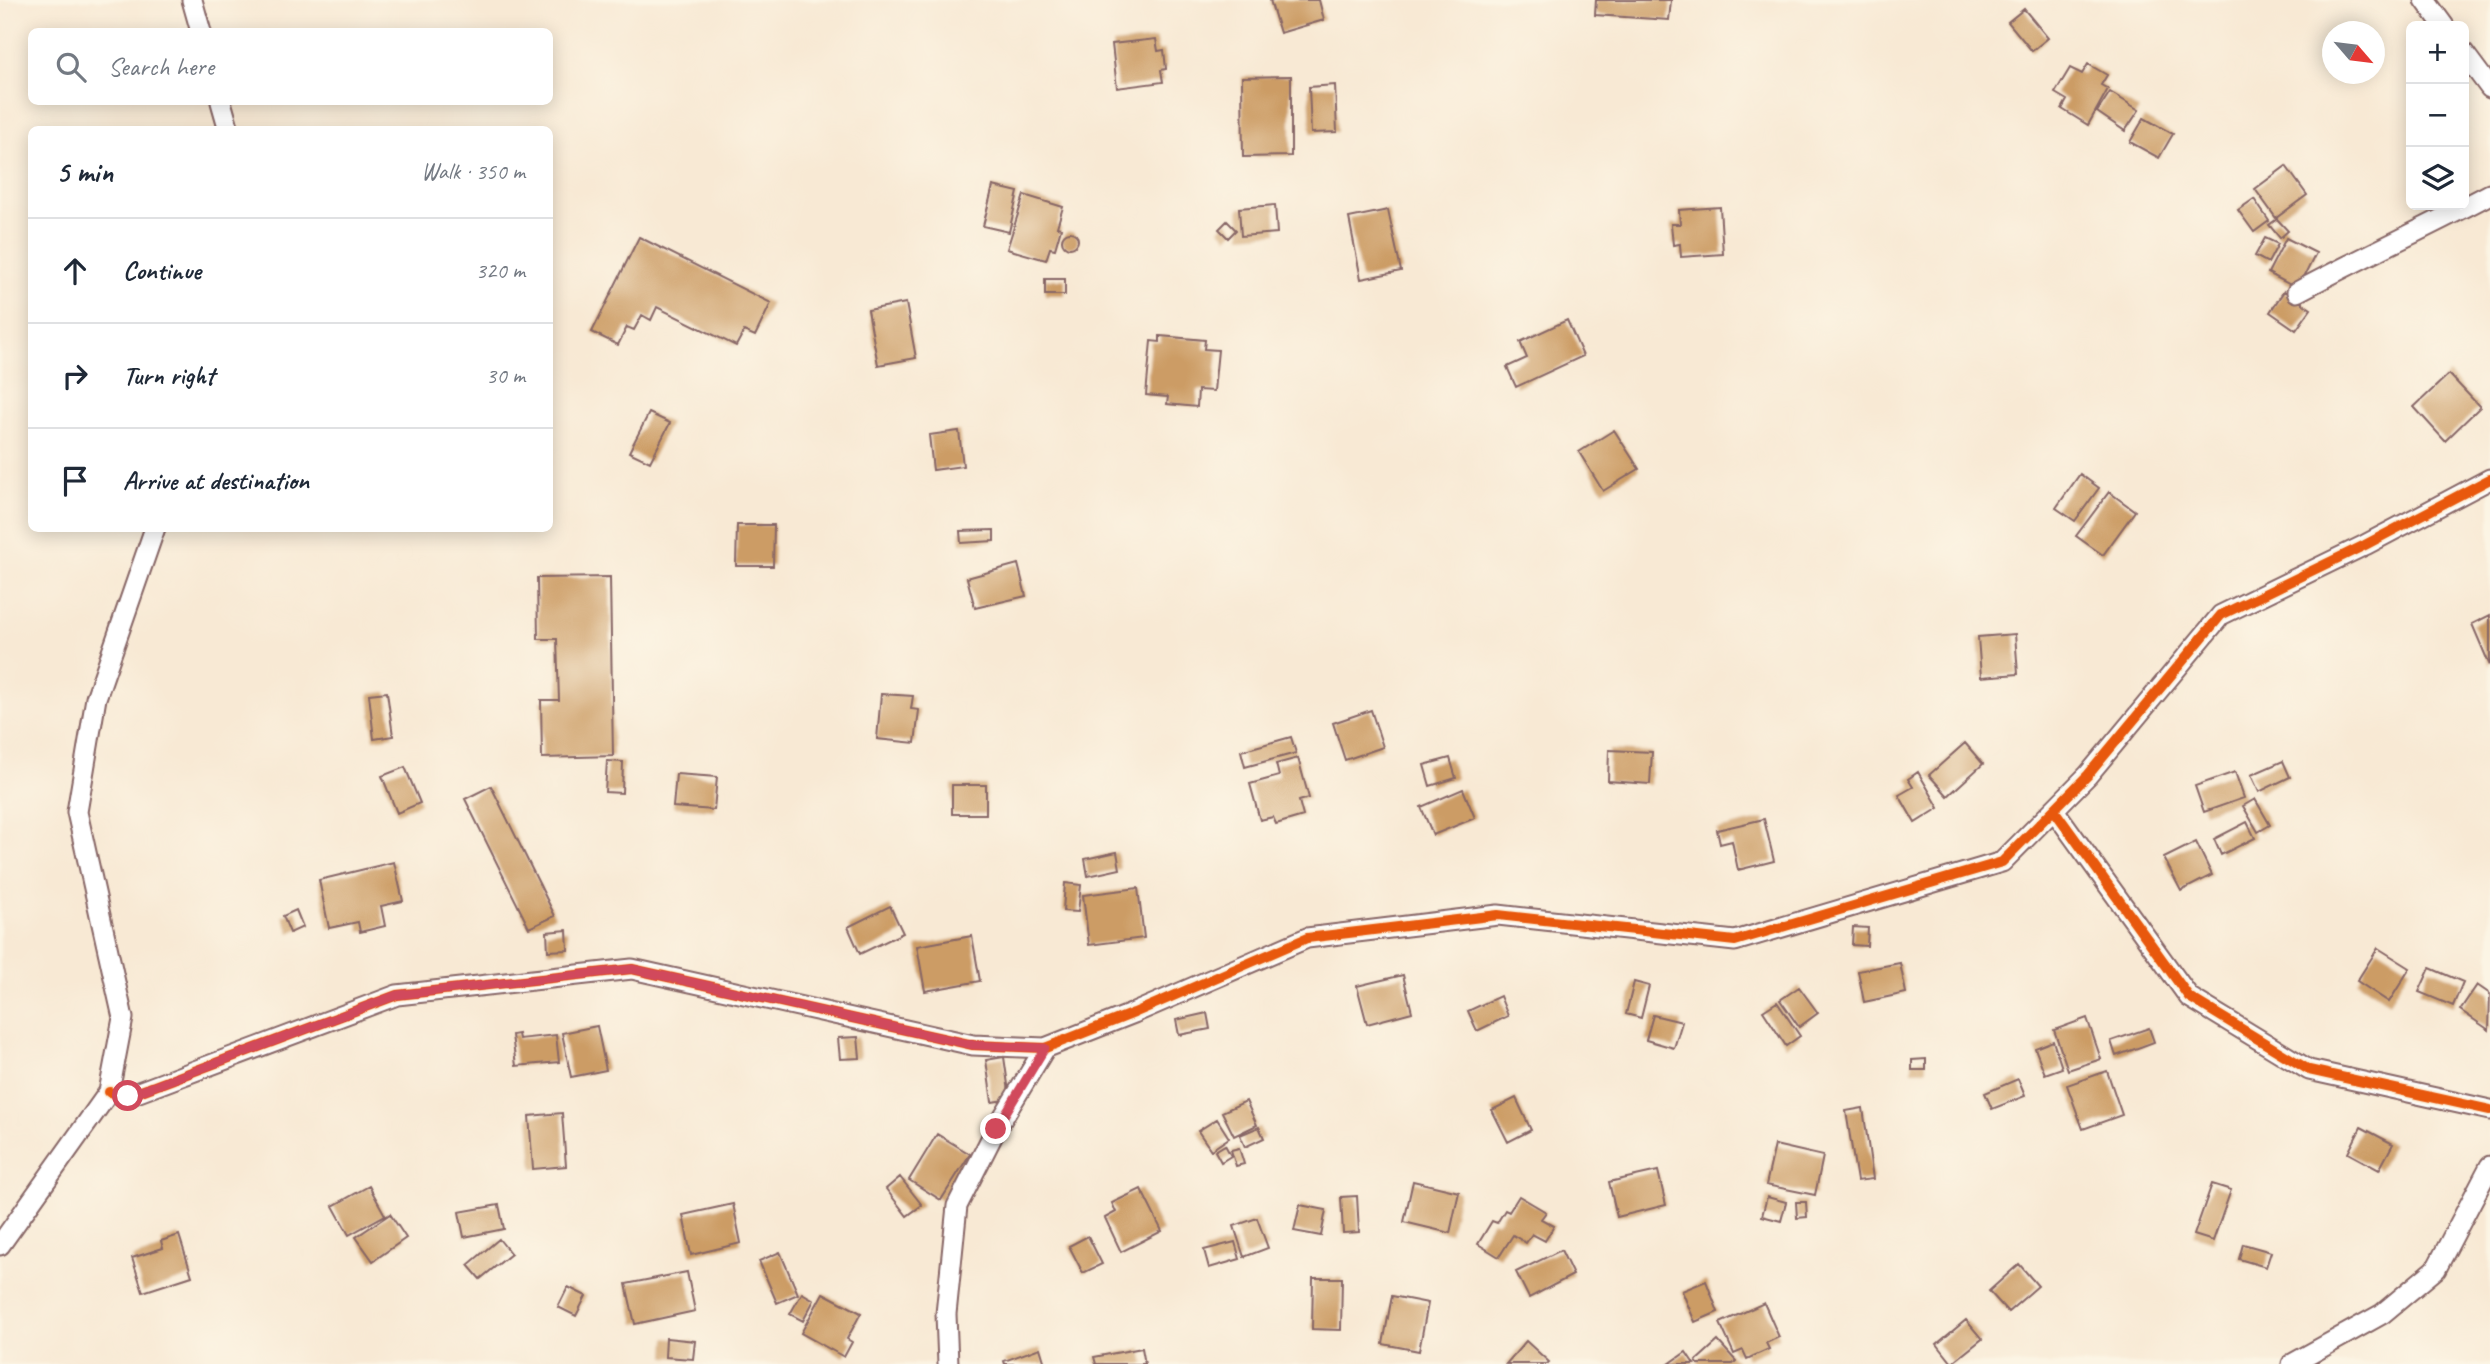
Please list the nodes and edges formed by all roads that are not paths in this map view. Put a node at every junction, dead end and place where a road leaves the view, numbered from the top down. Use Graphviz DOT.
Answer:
graph roads {
  1 [pos="192,0"];
  2 [pos="2425,0"];
  3 [pos="2440,21"];
  4 [pos="200,28"];
  5 [pos="2469,60"];
  6 [pos="2490,88"];
  7 [pos="222,105"];
  8 [pos="228,126"];
  9 [pos="2490,194"];
  10 [pos="2297,292"];
  11 [pos="2490,479"];
  12 [pos="154,532"];
  13 [pos="2054,810"];
  14 [pos="1045,1048"];
  15 [pos="110,1092"];
  16 [pos="2490,1110"];
  17 [pos="2490,1166"];
  18 [pos="0,1245"];
  19 [pos="948,1364"];
  20 [pos="2292,1364"];
  1 -- 4 [label="street"];
  2 -- 3 [label="street"];
  5 -- 6 [label="street"];
  7 -- 8 [label="street"];
  9 -- 10 [label="street"];
  11 -- 13 [label="street"];
  12 -- 15 [label="street"];
  13 -- 14 [label="street"];
  13 -- 16 [label="street"];
  14 -- 15 [label="street"];
  14 -- 19 [label="street"];
  15 -- 18 [label="street"];
  17 -- 20 [label="street"];
}
